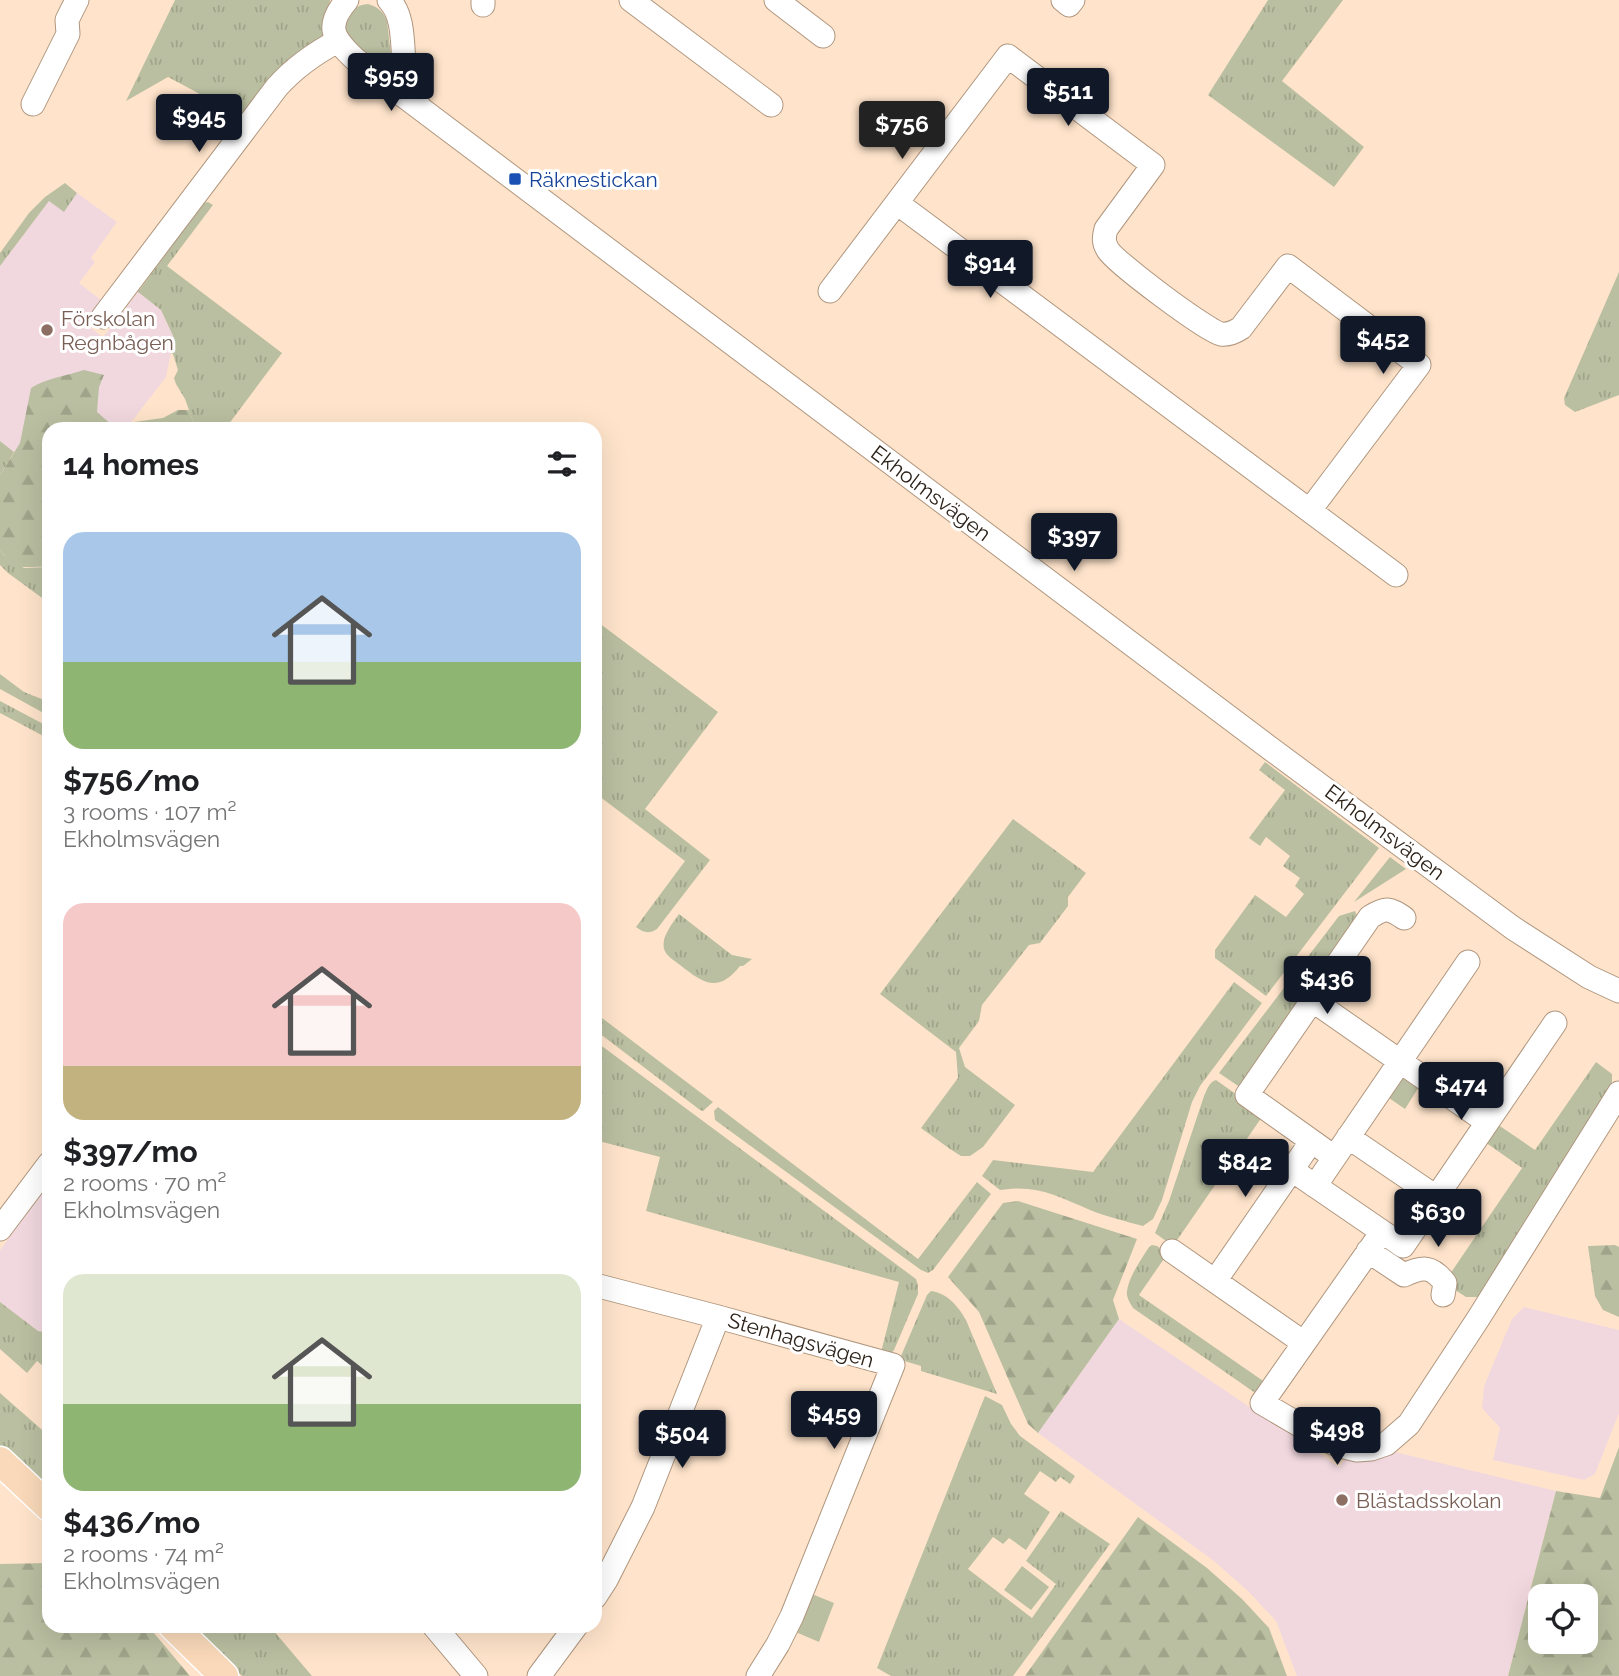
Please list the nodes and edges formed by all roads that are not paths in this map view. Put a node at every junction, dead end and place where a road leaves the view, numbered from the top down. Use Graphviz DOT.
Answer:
graph roads {
  1 [pos="77,0"];
  2 [pos="347,0"];
  3 [pos="389,0"];
  4 [pos="631,0"];
  5 [pos="776,0"];
  6 [pos="1063,0"];
  7 [pos="1073,0"];
  8 [pos="823,36"];
  9 [pos="338,41"];
  10 [pos="33,104"];
  11 [pos="771,105"];
  12 [pos="419,107"];
  13 [pos="897,203"];
  14 [pos="830,291"];
  15 [pos="103,317"];
  16 [pos="1310,510"];
  17 [pos="1396,575"];
  18 [pos="1404,918"];
  19 [pos="1468,962"];
  20 [pos="1619,991"];
  21 [pos="1312,1000"];
  22 [pos="1555,1023"];
  23 [pos="1399,1062"];
  24 [pos="1619,1093"];
  25 [pos="1487,1122"];
  26 [pos="1348,1137"];
  27 [pos="1311,1142"];
  28 [pos="1334,1157"];
  29 [pos="1292,1170"];
  30 [pos="42,1173"];
  31 [pos="1315,1185"];
  32 [pos="1436,1198"];
  33 [pos="0,1229"];
  34 [pos="1382,1232"];
  35 [pos="1172,1251"];
  36 [pos="1368,1251"];
  37 [pos="1215,1282"];
  38 [pos="602,1287"];
  39 [pos="1443,1295"];
  40 [pos="718,1317"];
  41 [pos="1304,1343"];
  42 [pos="0,1461"];
  43 [pos="0,1482"];
  44 [pos="42,1500"];
  45 [pos="42,1515"];
  46 [pos="602,1586"];
  47 [pos="180,1633"];
  48 [pos="439,1633"];
  49 [pos="571,1633"];
  50 [pos="197,1650"];
  51 [pos="470,1674"];
  52 [pos="216,1676"];
  53 [pos="224,1676"];
  54 [pos="539,1676"];
  55 [pos="758,1676"];
  1 -- 10 [label="street"];
  2 -- 9 [label="street"];
  3 -- 12 [label="street"];
  4 -- 11 [label="street"];
  5 -- 8 [label="street"];
  6 -- 7 [label="street"];
  9 -- 12 [label="street, Ekholmsvägen"];
  9 -- 15 [label="street"];
  12 -- 20 [label="street, Ekholmsvägen"];
  13 -- 14 [label="street"];
  13 -- 16 [label="street"];
  13 -- 16 [label="street"];
  16 -- 17 [label="street"];
  18 -- 21 [label="street"];
  19 -- 23 [label="street"];
  21 -- 23 [label="street"];
  21 -- 27 [label="street"];
  22 -- 25 [label="street"];
  23 -- 25 [label="street"];
  23 -- 26 [label="street"];
  24 -- 41 [label="street"];
  25 -- 32 [label="street"];
  26 -- 28 [label="street"];
  26 -- 32 [label="street"];
  27 -- 28 [label="street"];
  27 -- 29 [label="street"];
  28 -- 31 [label="street"];
  29 -- 31 [label="street"];
  29 -- 37 [label="street"];
  30 -- 33 [label="street"];
  31 -- 34 [label="street"];
  32 -- 34 [label="street"];
  34 -- 36 [label="street"];
  35 -- 37 [label="street"];
  36 -- 39 [label="street"];
  36 -- 41 [label="street"];
  37 -- 41 [label="street"];
  38 -- 40 [label="street"];
  40 -- 46 [label="street, Stenhagsvägen"];
  40 -- 55 [label="street, Stenhagsvägen"];
  42 -- 44 [label="main road"];
  43 -- 45 [label="main road"];
  47 -- 50 [label="main road"];
  48 -- 51 [label="street"];
  49 -- 54 [label="street"];
  50 -- 52 [label="main road"];
  50 -- 53 [label="main road"];
}
